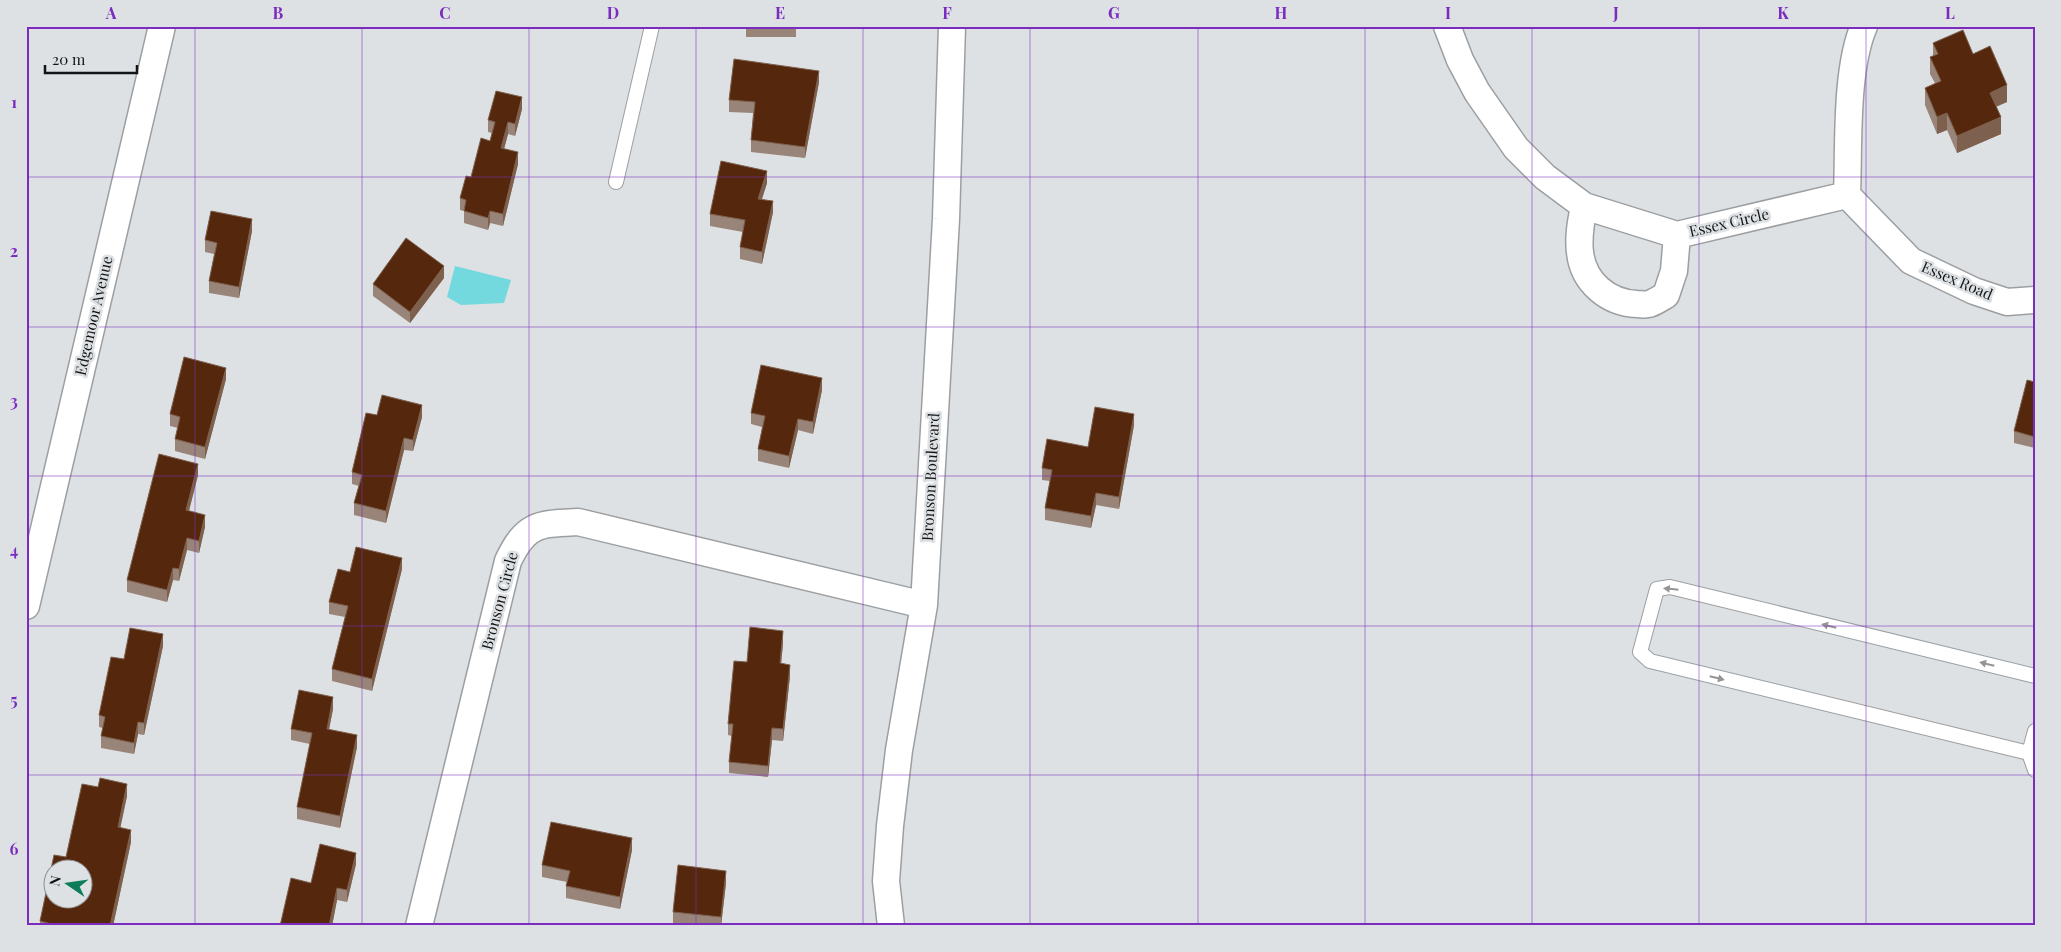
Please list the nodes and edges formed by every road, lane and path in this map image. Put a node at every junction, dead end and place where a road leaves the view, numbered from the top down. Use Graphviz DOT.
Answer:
graph roads {
  1 [pos="162,26"];
  2 [pos="652,26"];
  3 [pos="952,26"];
  4 [pos="1447,26"];
  5 [pos="1864,26"];
  6 [pos="616,182"];
  7 [pos="1847,195"];
  8 [pos="1584,206"];
  9 [pos="1677,235"];
  10 [pos="2035,300"];
  11 [pos="924,605"];
  12 [pos="26,606"];
  13 [pos="2035,676"];
  14 [pos="2035,731"];
  15 [pos="2029,753"];
  16 [pos="2035,770"];
  17 [pos="419,926"];
  18 [pos="891,926"];
  1 -- 12 [label="street, Edgemoor Avenue"];
  2 -- 6 [label="lane"];
  3 -- 11 [label="street, Bronson Boulevard"];
  4 -- 8 [label="street, Essex Circle"];
  5 -- 7 [label="street"];
  7 -- 9 [label="street, Essex Circle"];
  7 -- 10 [label="street, Essex Road"];
  8 -- 9 [label="street, Essex Circle"];
  8 -- 9 [label="street"];
  11 -- 17 [label="street, Bronson Circle"];
  11 -- 18 [label="street, Bronson Boulevard"];
  13 -- 15 [label="lane, one-way"];
  14 -- 15 [label="lane"];
  15 -- 16 [label="lane"];
}
